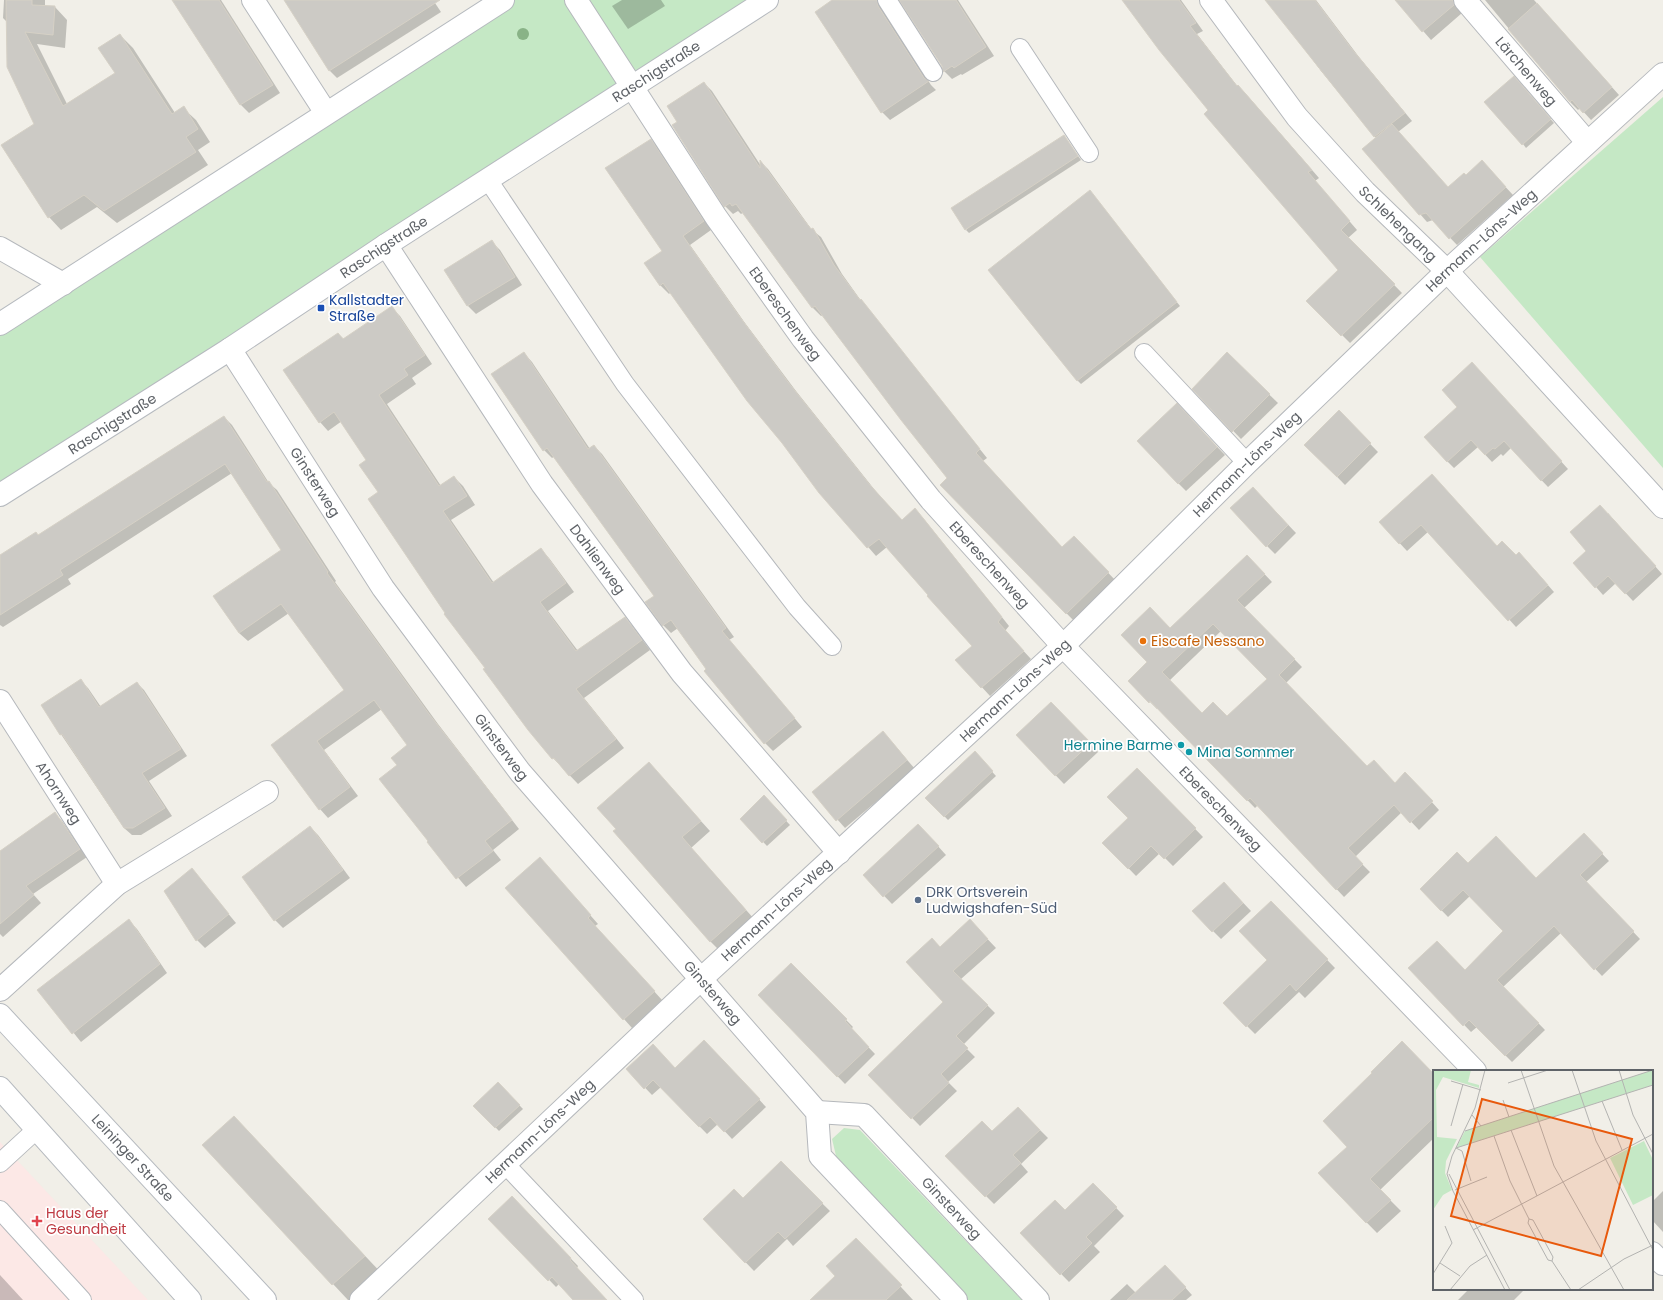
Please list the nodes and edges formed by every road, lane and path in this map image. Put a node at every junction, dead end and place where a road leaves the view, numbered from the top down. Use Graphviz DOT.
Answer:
graph roads {
  1 [pos="253,0"];
  2 [pos="503,0"];
  3 [pos="576,0"];
  4 [pos="767,0"];
  5 [pos="887,0"];
  6 [pos="1211,0"];
  7 [pos="1465,0"];
  8 [pos="1020,48"];
  9 [pos="933,72"];
  10 [pos="1663,74"];
  11 [pos="632,87"];
  12 [pos="326,113"];
  13 [pos="1587,142"];
  14 [pos="1089,153"];
  15 [pos="488,180"];
  16 [pos="386,245"];
  17 [pos="0,248"];
  18 [pos="1447,271"];
  19 [pos="63,284"];
  20 [pos="0,324"];
  21 [pos="230,348"];
  22 [pos="1144,353"];
  23 [pos="1247,463"];
  24 [pos="0,495"];
  25 [pos="1663,507"];
  26 [pos="832,646"];
  27 [pos="1062,646"];
  28 [pos="0,702"];
  29 [pos="267,792"];
  30 [pos="839,853"];
  31 [pos="117,884"];
  32 [pos="701,979"];
  33 [pos="0,990"];
  34 [pos="0,1015"];
  35 [pos="1474,1070"];
  36 [pos="0,1088"];
  37 [pos="817,1112"];
  38 [pos="38,1129"];
  39 [pos="0,1163"];
  40 [pos="505,1164"];
  41 [pos="0,1210"];
  42 [pos="1653,1254"];
  43 [pos="1663,1264"];
  44 [pos="82,1300"];
  45 [pos="190,1300"];
  46 [pos="265,1300"];
  47 [pos="362,1300"];
  48 [pos="634,1300"];
  49 [pos="956,1300"];
  50 [pos="1038,1300"];
  1 -- 12 [label="street"];
  2 -- 12 [label="street"];
  3 -- 11 [label="street, Ebereschenweg"];
  4 -- 11 [label="street, Raschigstraße"];
  5 -- 9 [label="lane"];
  6 -- 18 [label="street, Schlehengang"];
  7 -- 13 [label="street, Lärchenweg"];
  8 -- 14 [label="lane"];
  10 -- 13 [label="street, Hermann-Löns-Weg"];
  11 -- 15 [label="street, Raschigstraße"];
  11 -- 27 [label="street, Ebereschenweg"];
  12 -- 19 [label="street"];
  13 -- 18 [label="street, Hermann-Löns-Weg"];
  15 -- 16 [label="street, Raschigstraße"];
  15 -- 26 [label="lane"];
  16 -- 21 [label="street, Raschigstraße"];
  16 -- 30 [label="street, Dahlienweg"];
  17 -- 19 [label="street"];
  18 -- 23 [label="street, Hermann-Löns-Weg"];
  18 -- 25 [label="street, Schlehengang"];
  19 -- 20 [label="street"];
  21 -- 24 [label="street, Raschigstraße"];
  21 -- 32 [label="street, Ginsterweg"];
  22 -- 23 [label="lane"];
  23 -- 27 [label="street, Hermann-Löns-Weg"];
  27 -- 30 [label="street, Hermann-Löns-Weg"];
  27 -- 35 [label="street, Ebereschenweg"];
  28 -- 31 [label="street, Ahornweg"];
  29 -- 31 [label="street"];
  30 -- 32 [label="street, Hermann-Löns-Weg"];
  31 -- 33 [label="street"];
  32 -- 37 [label="street, Ginsterweg"];
  32 -- 40 [label="street, Hermann-Löns-Weg"];
  34 -- 46 [label="street, Leininger Straße"];
  36 -- 38 [label="street"];
  37 -- 49 [label="street"];
  37 -- 50 [label="street, Ginsterweg"];
  38 -- 39 [label="lane"];
  38 -- 45 [label="street"];
  40 -- 47 [label="street, Hermann-Löns-Weg"];
  40 -- 48 [label="lane"];
  41 -- 44 [label="lane"];
  42 -- 43 [label="street"];
}
